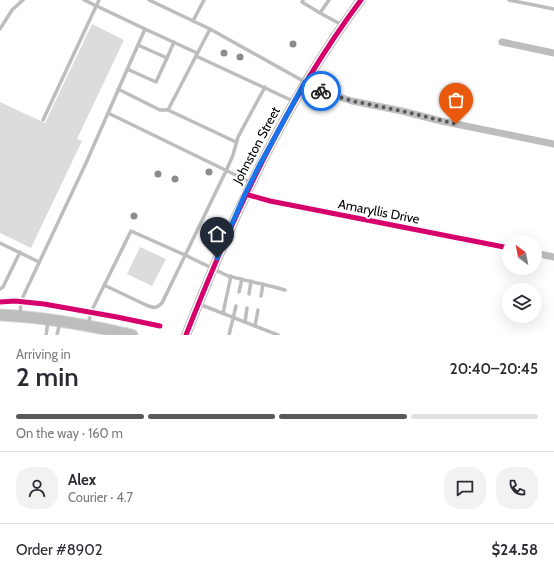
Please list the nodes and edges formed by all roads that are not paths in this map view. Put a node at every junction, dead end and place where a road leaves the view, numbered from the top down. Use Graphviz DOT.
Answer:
graph roads {
  1 [pos="23,0"];
  2 [pos="84,0"];
  3 [pos="99,0"];
  4 [pos="149,0"];
  5 [pos="204,0"];
  6 [pos="303,0"];
  7 [pos="329,0"];
  8 [pos="361,0"];
  9 [pos="509,0"];
  10 [pos="96,6"];
  11 [pos="554,9"];
  12 [pos="320,13"];
  13 [pos="193,21"];
  14 [pos="342,26"];
  15 [pos="0,29"];
  16 [pos="145,29"];
  17 [pos="210,29"];
  18 [pos="174,42"];
  19 [pos="502,42"];
  20 [pos="138,45"];
  21 [pos="554,52"];
  22 [pos="197,54"];
  23 [pos="167,58"];
  24 [pos="127,69"];
  25 [pos="305,82"];
  26 [pos="265,88"];
  27 [pos="118,89"];
  28 [pos="294,101"];
  29 [pos="168,110"];
  30 [pos="108,113"];
  31 [pos="43,120"];
  32 [pos="236,142"];
  33 [pos="554,144"];
  34 [pos="226,171"];
  35 [pos="251,183"];
  36 [pos="245,194"];
  37 [pos="0,243"];
  38 [pos="502,247"];
  39 [pos="20,252"];
  40 [pos="542,254"];
  41 [pos="185,255"];
  42 [pos="554,257"];
  43 [pos="39,262"];
  44 [pos="212,268"];
  45 [pos="231,276"];
  46 [pos="242,279"];
  47 [pos="251,281"];
  48 [pos="263,284"];
  49 [pos="104,285"];
  50 [pos="0,289"];
  51 [pos="285,290"];
  52 [pos="239,292"];
  53 [pos="249,294"];
  54 [pos="261,296"];
  55 [pos="198,304"];
  56 [pos="236,306"];
  57 [pos="247,308"];
  58 [pos="258,310"];
  59 [pos="223,313"];
  60 [pos="0,315"];
  61 [pos="20,316"];
  62 [pos="234,318"];
  63 [pos="49,319"];
  64 [pos="61,321"];
  65 [pos="245,322"];
  66 [pos="88,325"];
  67 [pos="255,326"];
  68 [pos="46,335"];
  69 [pos="57,335"];
  70 [pos="132,335"];
  71 [pos="186,335"];
  72 [pos="229,335"];
  73 [pos="278,335"];
  1 -- 15 [label="lane"];
  2 -- 10 [label="lane"];
  3 -- 10 [label="lane"];
  4 -- 13 [label="lane"];
  5 -- 13 [label="lane"];
  6 -- 12 [label="lane"];
  7 -- 12 [label="lane"];
  8 -- 14 [label="main road, Johnston Street"];
  9 -- 11 [label="lane"];
  10 -- 16 [label="lane"];
  10 -- 31 [label="lane"];
  12 -- 14 [label="lane"];
  13 -- 17 [label="lane"];
  14 -- 25 [label="main road, Johnston Street"];
  16 -- 18 [label="lane"];
  16 -- 20 [label="lane"];
  17 -- 22 [label="lane"];
  17 -- 25 [label="lane"];
  18 -- 22 [label="lane"];
  18 -- 23 [label="lane"];
  19 -- 21 [label="street"];
  20 -- 23 [label="lane"];
  20 -- 24 [label="lane"];
  22 -- 26 [label="lane"];
  22 -- 29 [label="lane"];
  23 -- 24 [label="lane"];
  24 -- 27 [label="lane"];
  25 -- 28 [label="main road, Johnston Street"];
  25 -- 33 [label="street"];
  26 -- 28 [label="lane"];
  26 -- 32 [label="lane"];
  27 -- 29 [label="lane"];
  27 -- 30 [label="lane"];
  28 -- 35 [label="main road, Johnston Street"];
  29 -- 32 [label="lane"];
  30 -- 34 [label="lane"];
  30 -- 43 [label="lane"];
  32 -- 34 [label="lane"];
  34 -- 35 [label="lane"];
  34 -- 41 [label="lane"];
  35 -- 36 [label="main road, Johnston Street"];
  36 -- 38 [label="street, Amaryllis Drive"];
  36 -- 44 [label="main road, Johnston Street"];
  37 -- 39 [label="lane"];
  39 -- 43 [label="lane"];
  39 -- 50 [label="lane"];
  40 -- 42 [label="street"];
  41 -- 44 [label="lane"];
  41 -- 49 [label="lane"];
  41 -- 49 [label="lane"];
  43 -- 61 [label="lane"];
  44 -- 45 [label="lane"];
  44 -- 55 [label="main road, Johnston Street"];
  45 -- 46 [label="lane"];
  45 -- 59 [label="lane"];
  46 -- 47 [label="lane"];
  46 -- 52 [label="lane"];
  47 -- 48 [label="lane"];
  47 -- 53 [label="lane"];
  48 -- 51 [label="lane"];
  48 -- 54 [label="lane"];
  49 -- 66 [label="lane"];
  55 -- 59 [label="lane"];
  55 -- 71 [label="main road, Johnston Street"];
  56 -- 62 [label="lane"];
  57 -- 65 [label="lane"];
  58 -- 67 [label="lane"];
  59 -- 62 [label="lane"];
  60 -- 61 [label="main road"];
  61 -- 63 [label="main road"];
  62 -- 65 [label="lane"];
  62 -- 72 [label="lane"];
  63 -- 64 [label="main road"];
  63 -- 68 [label="lane"];
  64 -- 66 [label="main road"];
  64 -- 69 [label="lane"];
  65 -- 67 [label="lane"];
  66 -- 70 [label="main road"];
  67 -- 73 [label="lane"];
}
